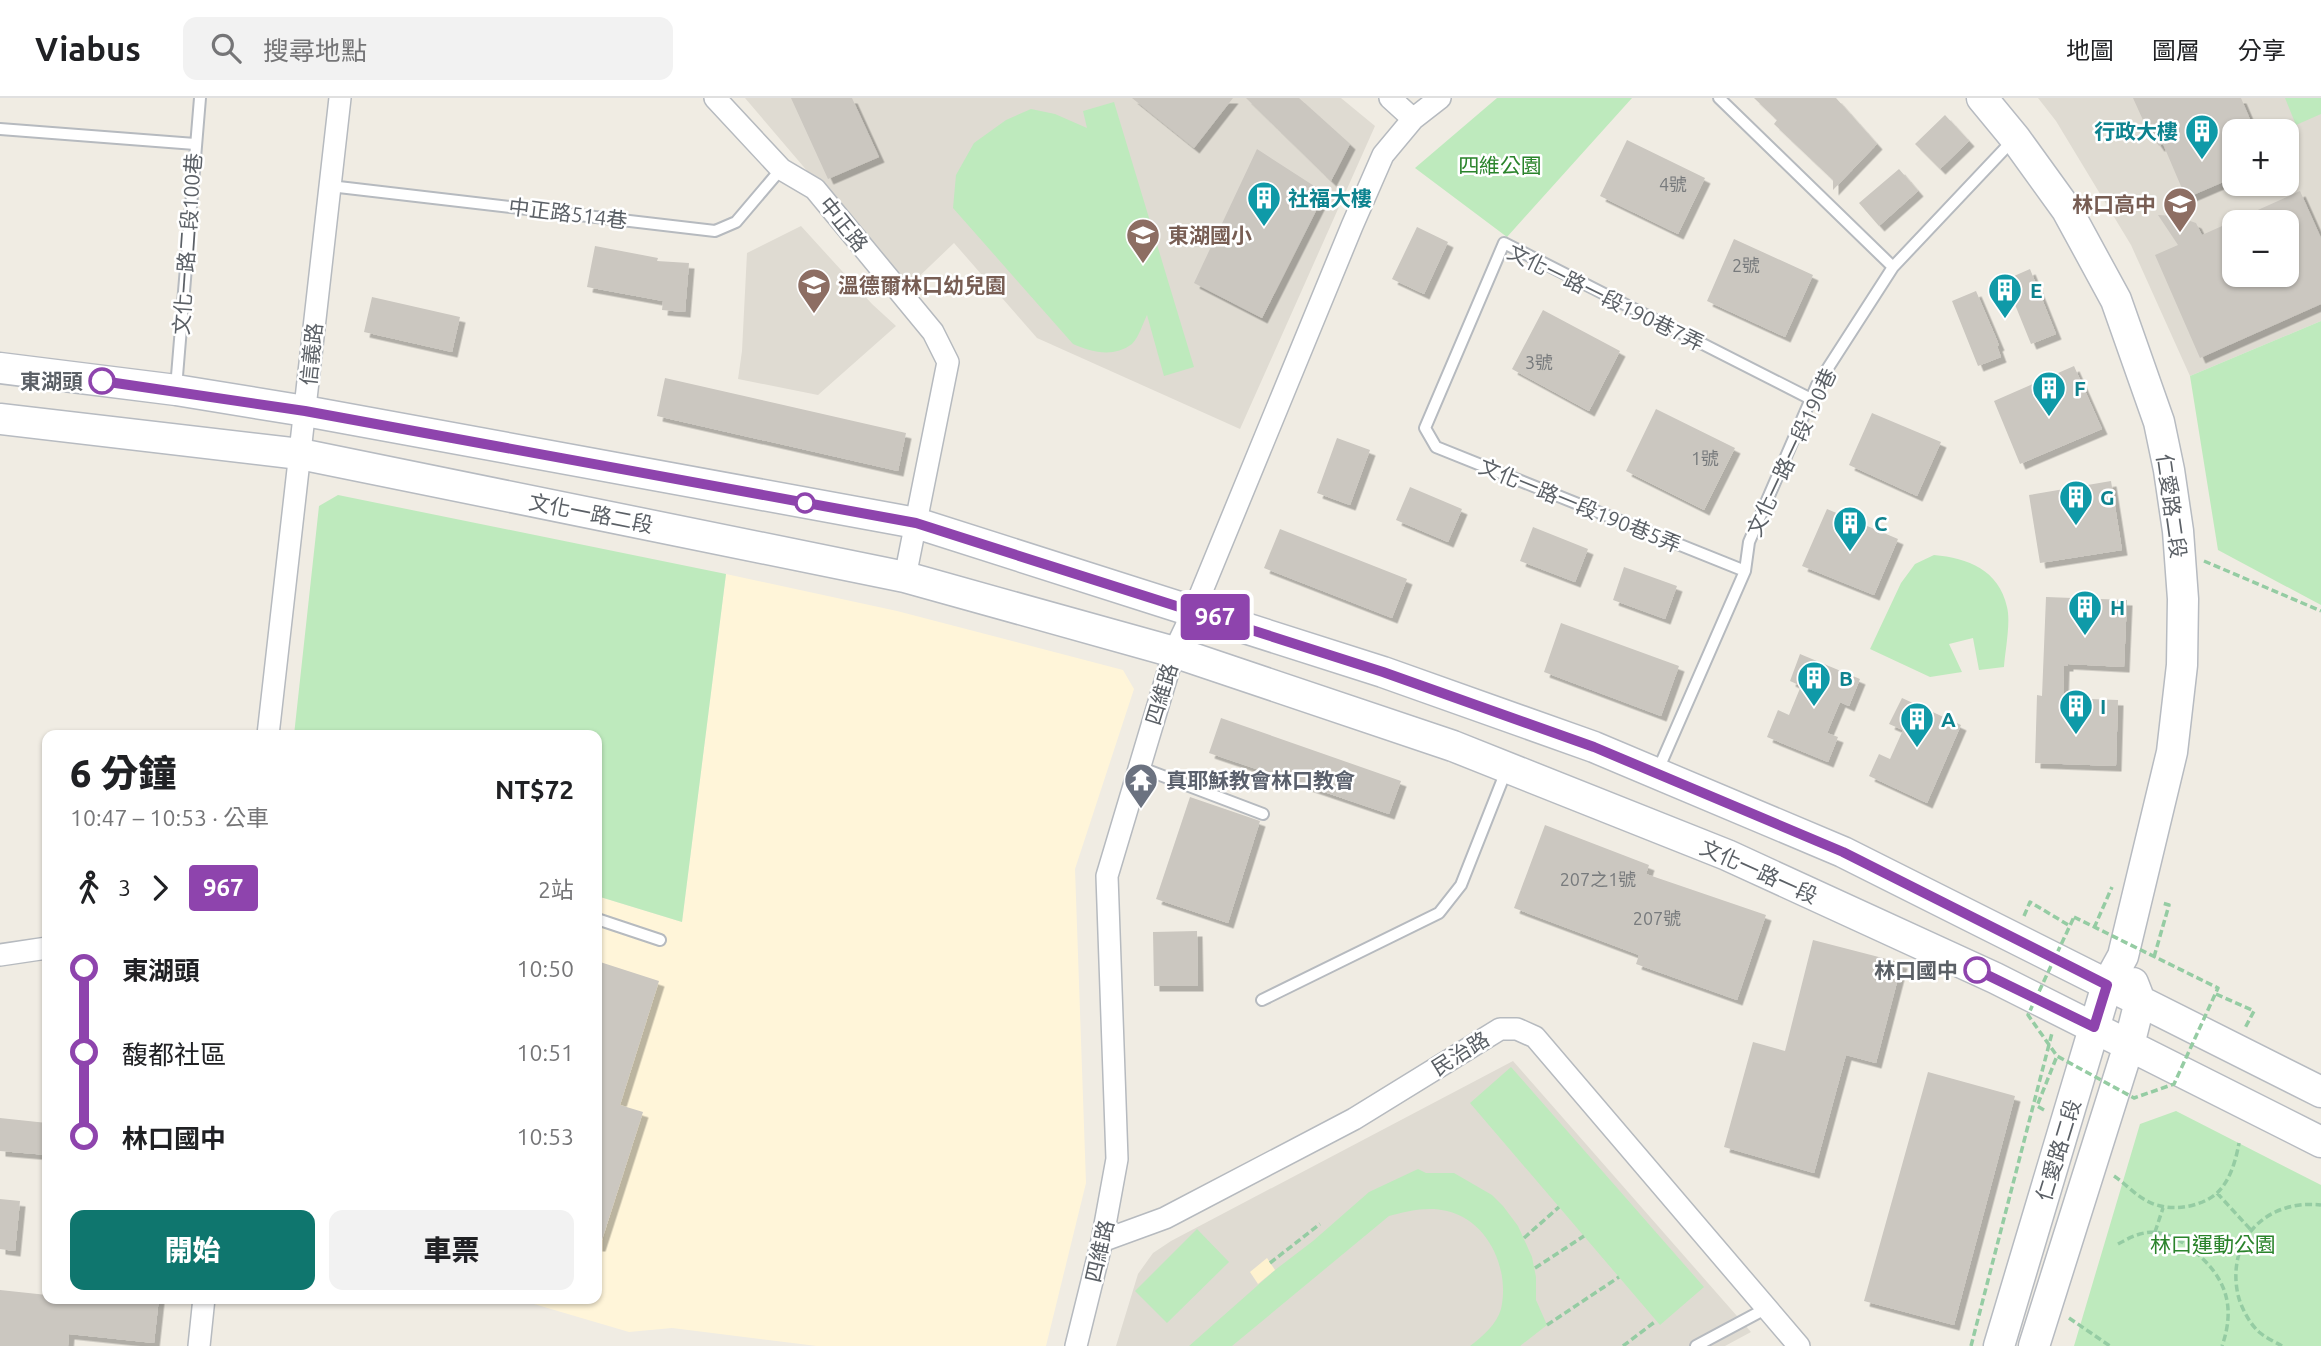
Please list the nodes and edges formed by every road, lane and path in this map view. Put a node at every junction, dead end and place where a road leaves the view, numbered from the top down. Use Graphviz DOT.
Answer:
graph roads {
  1 [pos="200,98"];
  2 [pos="340,98"];
  3 [pos="715,98"];
  4 [pos="1390,98"];
  5 [pos="1440,98"];
  6 [pos="1719,98"];
  7 [pos="1983,98"];
  8 [pos="1413,119"];
  9 [pos="0,129"];
  10 [pos="2015,138"];
  11 [pos="195,144"];
  12 [pos="781,169"];
  13 [pos="330,186"];
  14 [pos="1893,267"];
  15 [pos="0,368"];
  16 [pos="176,390"];
  17 [pos="1811,398"];
  18 [pos="305,411"];
  19 [pos="0,419"];
  20 [pos="1425,428"];
  21 [pos="300,454"];
  22 [pos="916,523"];
  23 [pos="2180,550"];
  24 [pos="1745,571"];
  25 [pos="905,577"];
  26 [pos="1194,610"];
  27 [pos="2321,611"];
  28 [pos="1174,652"];
  29 [pos="269,730"];
  30 [pos="1139,767"];
  31 [pos="1507,768"];
  32 [pos="1658,772"];
  33 [pos="1263,814"];
  34 [pos="2112,887"];
  35 [pos="2030,902"];
  36 [pos="2169,905"];
  37 [pos="602,921"];
  38 [pos="2070,926"];
  39 [pos="2094,928"];
  40 [pos="660,940"];
  41 [pos="42,949"];
  42 [pos="0,956"];
  43 [pos="2123,956"];
  44 [pos="2154,957"];
  45 [pos="2107,985"];
  46 [pos="2216,994"];
  47 [pos="1262,1000"];
  48 [pos="2140,1001"];
  49 [pos="2058,1011"];
  50 [pos="2254,1011"];
  51 [pos="2094,1027"];
  52 [pos="2129,1045"];
  53 [pos="2057,1056"];
  54 [pos="2321,1092"];
  55 [pos="2038,1106"];
  56 [pos="2321,1142"];
  57 [pos="2239,1143"];
  58 [pos="2109,1173"];
  59 [pos="2217,1193"];
  60 [pos="2321,1205"];
  61 [pos="1559,1207"];
  62 [pos="2164,1208"];
  63 [pos="1320,1224"];
  64 [pos="2251,1230"];
  65 [pos="2155,1232"];
  66 [pos="1584,1236"];
  67 [pos="1524,1238"];
  68 [pos="1102,1241"];
  69 [pos="2118,1244"];
  70 [pos="1270,1263"];
  71 [pos="1535,1268"];
  72 [pos="1619,1276"];
  73 [pos="203,1304"];
  74 [pos="1767,1308"];
  75 [pos="2067,1316"];
  76 [pos="1656,1321"];
  77 [pos="1547,1325"];
  78 [pos="198,1346"];
  79 [pos="1076,1346"];
  80 [pos="1623,1346"];
  81 [pos="1696,1346"];
  82 [pos="1799,1346"];
  83 [pos="1971,1346"];
  84 [pos="1999,1346"];
  85 [pos="2034,1346"];
  86 [pos="2110,1346"];
  87 [pos="2222,1346"];
  88 [pos="2282,1346"];
  1 -- 11 [label="lane, 文化一路二段100巷"];
  2 -- 13 [label="street, 信義路"];
  3 -- 12 [label="street, 中正路"];
  4 -- 8 [label="street"];
  5 -- 8 [label="street, 四維路"];
  6 -- 14 [label="lane"];
  7 -- 10 [label="main road, 仁愛路二段"];
  8 -- 26 [label="street, 四維路"];
  9 -- 11 [label="lane"];
  10 -- 14 [label="lane, 文化一路一段190巷"];
  10 -- 23 [label="main road, 仁愛路二段"];
  11 -- 16 [label="lane, 文化一路二段100巷"];
  12 -- 13 [label="lane, 中正路514巷"];
  12 -- 22 [label="street, 中正路"];
  13 -- 18 [label="street, 信義路"];
  14 -- 17 [label="lane, 文化一路一段190巷"];
  15 -- 16 [label="main road"];
  16 -- 18 [label="main road"];
  17 -- 20 [label="lane, 文化一路一段190巷7弄"];
  17 -- 24 [label="lane, 文化一路一段190巷"];
  18 -- 21 [label="street, 信義路"];
  18 -- 22 [label="main road"];
  19 -- 21 [label="main road, 文化一路二段"];
  20 -- 24 [label="lane, 文化一路一段190巷5弄"];
  21 -- 25 [label="main road, 文化一路二段"];
  21 -- 29 [label="street, 信義路"];
  22 -- 25 [label="street, 中正路"];
  22 -- 26 [label="main road"];
  23 -- 27 [label="path"];
  23 -- 43 [label="main road, 仁愛路二段"];
  24 -- 32 [label="lane, 文化一路一段190巷"];
  25 -- 28 [label="main road, 文化一路二段"];
  26 -- 28 [label="street, 四維路"];
  26 -- 32 [label="main road"];
  28 -- 30 [label="street, 四維路"];
  28 -- 31 [label="main road, 文化一路一段"];
  30 -- 33 [label="lane"];
  30 -- 68 [label="street, 四維路"];
  31 -- 47 [label="lane"];
  31 -- 49 [label="main road, 文化一路一段"];
  32 -- 45 [label="main road"];
  34 -- 39 [label="path"];
  35 -- 38 [label="path"];
  36 -- 44 [label="path"];
  37 -- 40 [label="lane"];
  38 -- 39 [label="path, bridge"];
  38 -- 53 [label="path, bridge"];
  39 -- 44 [label="path, bridge"];
  41 -- 42 [label="street"];
  43 -- 45 [label="main road, 仁愛路二段"];
  43 -- 48 [label="main road"];
  44 -- 46 [label="path, bridge"];
  45 -- 48 [label="main road"];
  45 -- 51 [label="main road, 仁愛路二段"];
  46 -- 50 [label="path"];
  46 -- 53 [label="path, bridge"];
  48 -- 52 [label="main road, 仁愛路二段"];
  48 -- 54 [label="main road"];
  49 -- 51 [label="main road, 文化一路一段"];
  49 -- 83 [label="path"];
  51 -- 52 [label="main road, 文化一路一段"];
  51 -- 84 [label="main road, 仁愛路二段"];
  52 -- 56 [label="main road, 文化一路一段"];
  52 -- 85 [label="main road, 仁愛路二段"];
  53 -- 55 [label="path"];
  57 -- 59 [label="path"];
  58 -- 62 [label="path"];
  59 -- 62 [label="path"];
  59 -- 64 [label="path"];
  60 -- 64 [label="path"];
  61 -- 67 [label="path"];
  62 -- 65 [label="path"];
  63 -- 70 [label="path"];
  64 -- 88 [label="path"];
  65 -- 69 [label="path"];
  65 -- 87 [label="path"];
  66 -- 71 [label="path"];
  68 -- 74 [label="street, 民治路"];
  68 -- 79 [label="street, 四維路"];
  72 -- 77 [label="path"];
  73 -- 78 [label="street"];
  74 -- 81 [label="lane"];
  74 -- 82 [label="street, 民治路"];
  75 -- 86 [label="path"];
  76 -- 80 [label="path"];
}
